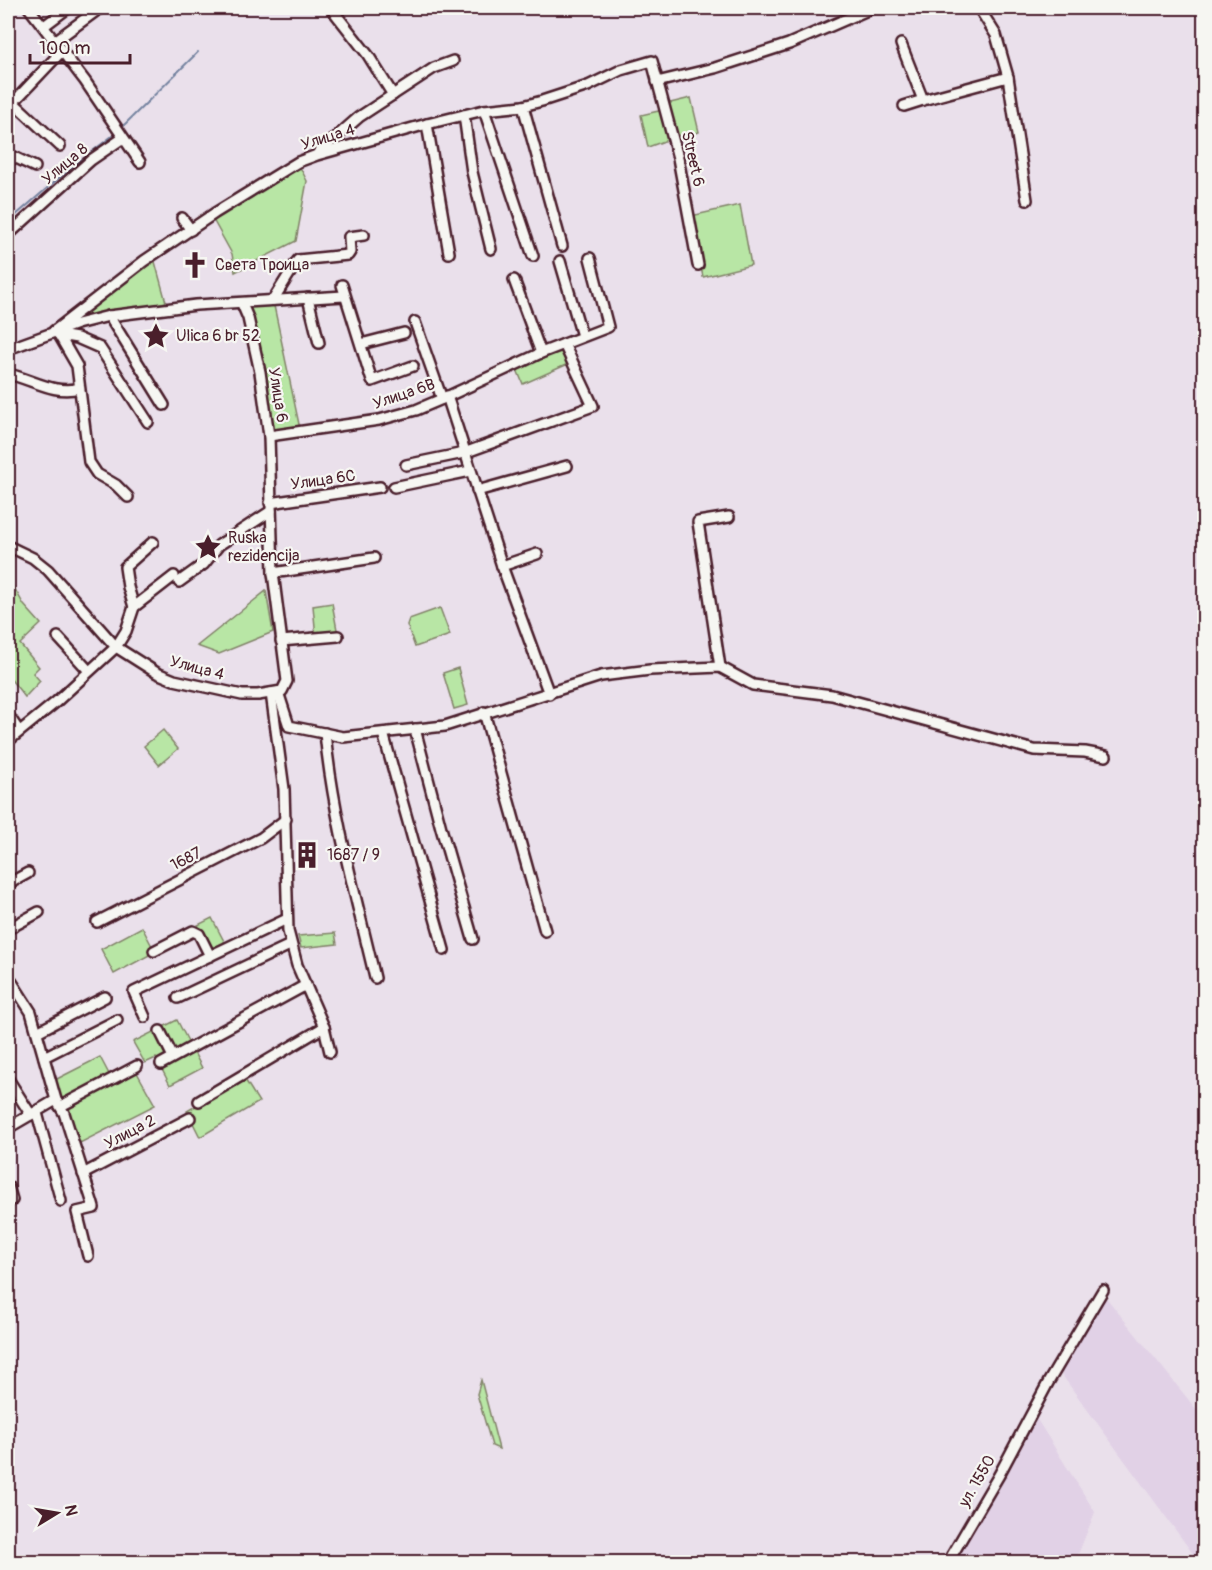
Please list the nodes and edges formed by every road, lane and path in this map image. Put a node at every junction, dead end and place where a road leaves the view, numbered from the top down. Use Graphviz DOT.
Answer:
graph roads {
  1 [pos="29,8"];
  2 [pos="68,8"];
  3 [pos="100,8"];
  4 [pos="331,8"];
  5 [pos="872,8"];
  6 [pos="979,8"];
  7 [pos="44,26"];
  8 [pos="55,41"];
  9 [pos="901,44"];
  10 [pos="62,51"];
  11 [pos="453,61"];
  12 [pos="652,61"];
  13 [pos="1008,76"];
  14 [pos="657,82"];
  15 [pos="393,95"];
  16 [pos="923,100"];
  17 [pos="10,105"];
  18 [pos="523,106"];
  19 [pos="904,106"];
  20 [pos="484,110"];
  21 [pos="464,115"];
  22 [pos="427,124"];
  23 [pos="123,138"];
  24 [pos="60,146"];
  25 [pos="8,152"];
  26 [pos="317,155"];
  27 [pos="140,162"];
  28 [pos="35,167"];
  29 [pos="1027,200"];
  30 [pos="182,218"];
  31 [pos="191,230"];
  32 [pos="364,235"];
  33 [pos="8,236"];
  34 [pos="562,246"];
  35 [pos="491,249"];
  36 [pos="449,253"];
  37 [pos="533,256"];
  38 [pos="590,258"];
  39 [pos="560,261"];
  40 [pos="698,265"];
  41 [pos="514,280"];
  42 [pos="342,285"];
  43 [pos="344,296"];
  44 [pos="308,298"];
  45 [pos="273,300"];
  46 [pos="242,304"];
  47 [pos="109,316"];
  48 [pos="415,322"];
  49 [pos="56,333"];
  50 [pos="404,333"];
  51 [pos="582,336"];
  52 [pos="319,343"];
  53 [pos="360,344"];
  54 [pos="564,344"];
  55 [pos="8,349"];
  56 [pos="542,353"];
  57 [pos="412,366"];
  58 [pos="8,374"];
  59 [pos="79,388"];
  60 [pos="444,398"];
  61 [pos="164,405"];
  62 [pos="148,422"];
  63 [pos="269,436"];
  64 [pos="464,453"];
  65 [pos="406,465"];
  66 [pos="567,466"];
  67 [pos="470,471"];
  68 [pos="380,487"];
  69 [pos="394,487"];
  70 [pos="477,491"];
  71 [pos="129,497"];
  72 [pos="271,507"];
  73 [pos="729,517"];
  74 [pos="153,542"];
  75 [pos="8,546"];
  76 [pos="537,555"];
  77 [pos="374,558"];
  78 [pos="502,566"];
  79 [pos="273,573"];
  80 [pos="134,607"];
  81 [pos="338,636"];
  82 [pos="58,637"];
  83 [pos="281,641"];
  84 [pos="116,647"];
  85 [pos="720,667"];
  86 [pos="89,671"];
  87 [pos="274,692"];
  88 [pos="549,694"];
  89 [pos="8,710"];
  90 [pos="484,712"];
  91 [pos="415,729"];
  92 [pos="19,731"];
  93 [pos="325,733"];
  94 [pos="383,733"];
  95 [pos="8,741"];
  96 [pos="1106,756"];
  97 [pos="285,819"];
  98 [pos="28,873"];
  99 [pos="8,884"];
  100 [pos="39,912"];
  101 [pos="287,919"];
  102 [pos="97,922"];
  103 [pos="8,929"];
  104 [pos="545,931"];
  105 [pos="472,939"];
  106 [pos="290,945"];
  107 [pos="444,950"];
  108 [pos="154,951"];
  109 [pos="210,956"];
  110 [pos="8,976"];
  111 [pos="375,978"];
  112 [pos="306,985"];
  113 [pos="105,997"];
  114 [pos="178,998"];
  115 [pos="145,1017"];
  116 [pos="117,1020"];
  117 [pos="324,1027"];
  118 [pos="159,1031"];
  119 [pos="37,1032"];
  120 [pos="330,1052"];
  121 [pos="44,1057"];
  122 [pos="173,1057"];
  123 [pos="161,1064"];
  124 [pos="136,1066"];
  125 [pos="8,1079"];
  126 [pos="199,1101"];
  127 [pos="59,1103"];
  128 [pos="34,1114"];
  129 [pos="190,1118"];
  130 [pos="8,1128"];
  131 [pos="83,1174"];
  132 [pos="8,1186"];
  133 [pos="12,1200"];
  134 [pos="61,1201"];
  135 [pos="88,1256"];
  136 [pos="1103,1290"];
  137 [pos="948,1563"];
  1 -- 7 [label="street"];
  2 -- 7 [label="street"];
  3 -- 8 [label="street"];
  4 -- 15 [label="street"];
  5 -- 14 [label="street"];
  6 -- 13 [label="street"];
  7 -- 8 [label="street"];
  8 -- 10 [label="street"];
  9 -- 16 [label="street"];
  10 -- 17 [label="street"];
  10 -- 23 [label="street"];
  11 -- 15 [label="street"];
  12 -- 14 [label="street, Street 6"];
  12 -- 18 [label="street, Улица 4"];
  13 -- 16 [label="street"];
  13 -- 29 [label="street"];
  14 -- 40 [label="street, Street 6"];
  15 -- 26 [label="street"];
  16 -- 19 [label="street"];
  17 -- 24 [label="street"];
  18 -- 20 [label="street, Улица 4"];
  18 -- 34 [label="street"];
  20 -- 21 [label="street, Улица 4"];
  20 -- 37 [label="street"];
  21 -- 22 [label="street, Улица 4"];
  21 -- 35 [label="street"];
  22 -- 26 [label="street, Улица 4"];
  22 -- 36 [label="street"];
  23 -- 27 [label="street"];
  23 -- 33 [label="street, Улица 8"];
  25 -- 28 [label="street"];
  26 -- 31 [label="street, Улица 4"];
  30 -- 31 [label="street"];
  31 -- 49 [label="street, Улица 4"];
  32 -- 45 [label="street"];
  38 -- 51 [label="street, Улица 6B"];
  39 -- 51 [label="street"];
  41 -- 56 [label="street"];
  42 -- 43 [label="street"];
  43 -- 44 [label="street"];
  43 -- 53 [label="street"];
  44 -- 45 [label="street"];
  44 -- 52 [label="street"];
  45 -- 46 [label="street"];
  46 -- 47 [label="street"];
  46 -- 63 [label="street, Улица 6"];
  47 -- 49 [label="street"];
  47 -- 61 [label="street"];
  48 -- 60 [label="street"];
  49 -- 55 [label="street"];
  49 -- 59 [label="street"];
  49 -- 62 [label="street"];
  50 -- 53 [label="street"];
  51 -- 54 [label="street, Улица 6B"];
  53 -- 57 [label="street"];
  54 -- 56 [label="street, Улица 6B"];
  54 -- 64 [label="street"];
  56 -- 60 [label="street, Улица 6B"];
  58 -- 59 [label="street"];
  59 -- 71 [label="street"];
  60 -- 63 [label="street, Улица 6B"];
  60 -- 64 [label="street"];
  63 -- 72 [label="street, Улица 6"];
  64 -- 65 [label="street"];
  64 -- 67 [label="street"];
  66 -- 70 [label="street"];
  67 -- 69 [label="street"];
  67 -- 70 [label="street"];
  68 -- 72 [label="street, Улица 6C"];
  70 -- 78 [label="street"];
  72 -- 79 [label="street, Улица 6"];
  72 -- 80 [label="street"];
  73 -- 85 [label="street"];
  74 -- 80 [label="street"];
  75 -- 84 [label="street, Улица 4"];
  76 -- 78 [label="street"];
  77 -- 79 [label="street"];
  78 -- 88 [label="street"];
  79 -- 83 [label="street, Улица 6"];
  80 -- 84 [label="street"];
  81 -- 83 [label="street"];
  82 -- 86 [label="street"];
  83 -- 87 [label="street, Улица 6"];
  84 -- 86 [label="street"];
  84 -- 87 [label="street, Улица 4"];
  85 -- 88 [label="street"];
  85 -- 96 [label="street"];
  86 -- 92 [label="street"];
  87 -- 93 [label="street"];
  87 -- 97 [label="street"];
  88 -- 90 [label="street"];
  89 -- 92 [label="street"];
  90 -- 91 [label="street"];
  90 -- 104 [label="street"];
  91 -- 94 [label="street"];
  91 -- 105 [label="street"];
  92 -- 95 [label="street"];
  93 -- 94 [label="street"];
  93 -- 111 [label="street"];
  94 -- 107 [label="street"];
  97 -- 101 [label="street"];
  97 -- 102 [label="street, 1687"];
  98 -- 99 [label="street"];
  100 -- 103 [label="street"];
  101 -- 106 [label="street"];
  101 -- 109 [label="street"];
  106 -- 112 [label="street"];
  106 -- 114 [label="street"];
  108 -- 109 [label="street"];
  109 -- 115 [label="street"];
  110 -- 119 [label="street"];
  112 -- 117 [label="street"];
  112 -- 122 [label="street"];
  113 -- 119 [label="street"];
  116 -- 121 [label="street"];
  117 -- 120 [label="street"];
  117 -- 126 [label="street"];
  118 -- 122 [label="street"];
  119 -- 121 [label="street"];
  121 -- 127 [label="street"];
  122 -- 123 [label="street"];
  124 -- 127 [label="street"];
  125 -- 128 [label="street"];
  127 -- 128 [label="street"];
  127 -- 131 [label="street"];
  128 -- 130 [label="street"];
  128 -- 134 [label="street"];
  129 -- 131 [label="street, Улица 2"];
  131 -- 135 [label="street"];
  132 -- 133 [label="street"];
  136 -- 137 [label="street, ул. 1550"];
}
